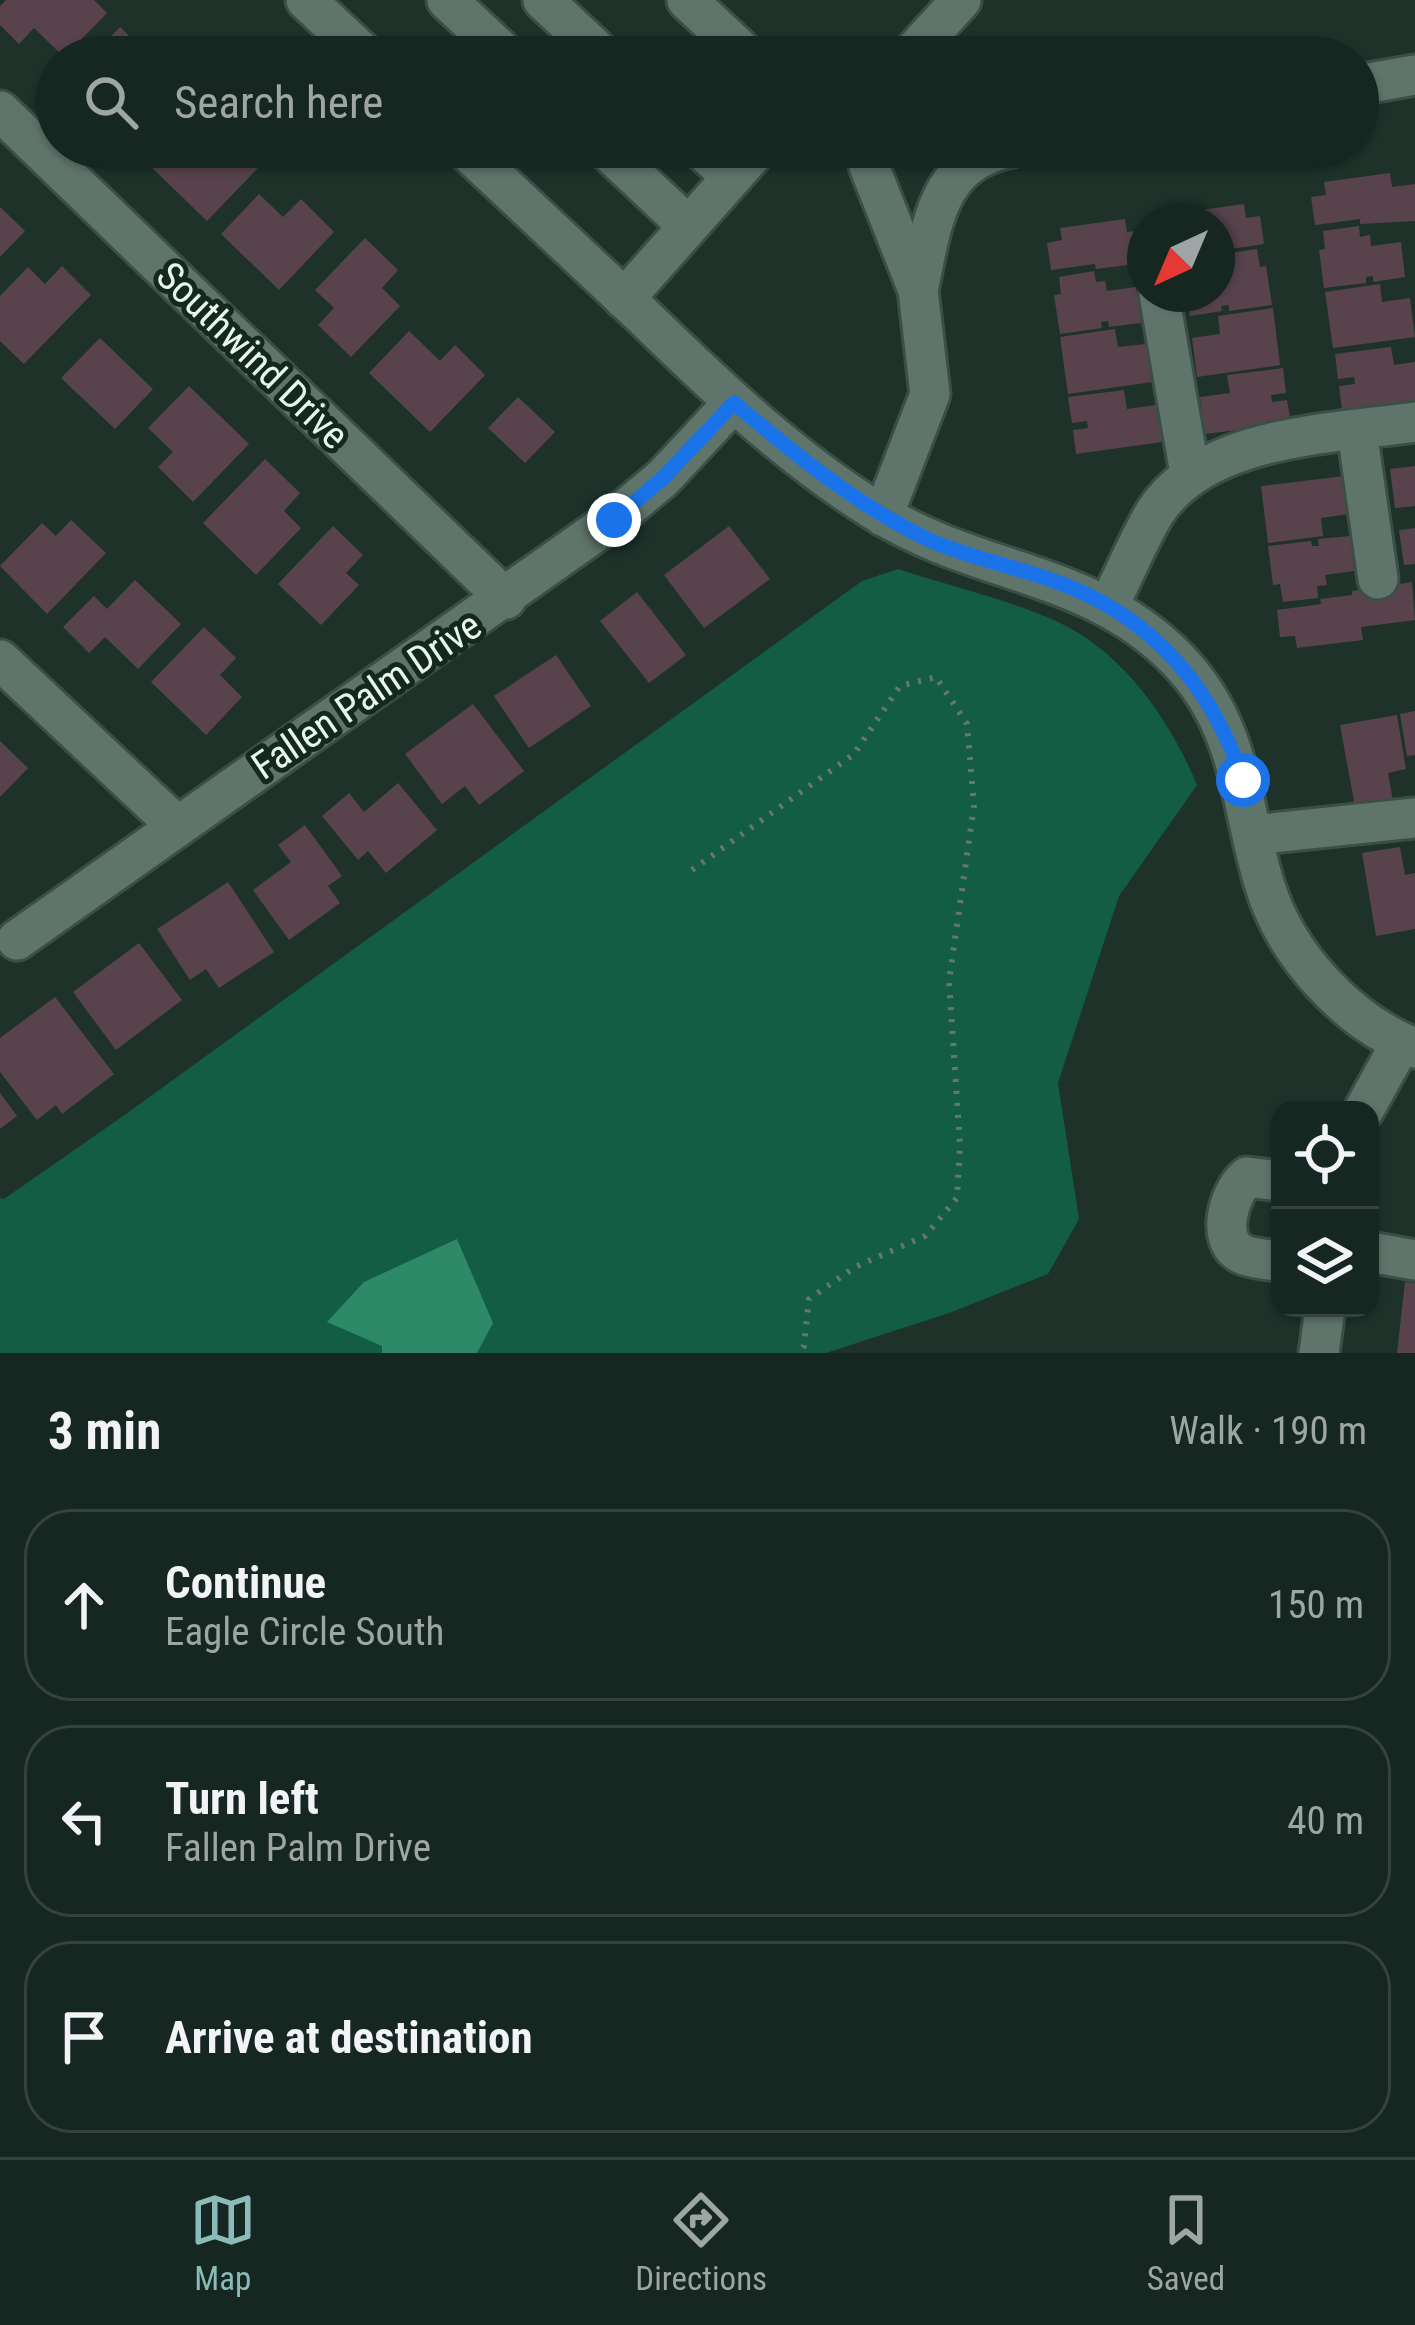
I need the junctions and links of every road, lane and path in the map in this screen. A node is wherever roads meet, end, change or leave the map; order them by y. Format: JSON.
{"nodes":[{"id":1,"x":306,"y":0,"type":"edge"},
{"id":2,"x":447,"y":0,"type":"edge"},
{"id":3,"x":543,"y":0,"type":"edge"},
{"id":4,"x":687,"y":0,"type":"edge"},
{"id":5,"x":961,"y":0,"type":"edge"},
{"id":6,"x":345,"y":36,"type":"edge"},
{"id":7,"x":486,"y":36,"type":"edge"},
{"id":8,"x":582,"y":36,"type":"edge"},
{"id":9,"x":726,"y":36,"type":"edge"},
{"id":10,"x":928,"y":36,"type":"edge"},
{"id":11,"x":1415,"y":75,"type":"edge"},
{"id":12,"x":1379,"y":82,"type":"edge"},
{"id":13,"x":0,"y":112,"type":"edge"},
{"id":14,"x":36,"y":147,"type":"edge"},
{"id":15,"x":58,"y":168,"type":"edge"},
{"id":16,"x":485,"y":168,"type":"edge"},
{"id":17,"x":626,"y":168,"type":"edge"},
{"id":18,"x":722,"y":168,"type":"edge"},
{"id":19,"x":739,"y":168,"type":"edge"},
{"id":20,"x":870,"y":168,"type":"edge"},
{"id":21,"x":964,"y":168,"type":"edge"},
{"id":22,"x":731,"y":177,"type":"junction"},
{"id":23,"x":688,"y":226,"type":"junction"},
{"id":24,"x":918,"y":290,"type":"junction"},
{"id":25,"x":624,"y":298,"type":"junction"},
{"id":26,"x":1162,"y":312,"type":"edge"},
{"id":27,"x":734,"y":403,"type":"junction"},
{"id":28,"x":1415,"y":422,"type":"edge"},
{"id":29,"x":1357,"y":430,"type":"junction"},
{"id":30,"x":1190,"y":474,"type":"junction"},
{"id":31,"x":883,"y":516,"type":"junction"},
{"id":32,"x":1378,"y":579,"type":"dead end"},
{"id":33,"x":506,"y":599,"type":"junction"},
{"id":34,"x":1109,"y":605,"type":"junction"},
{"id":35,"x":0,"y":660,"type":"edge"},
{"id":36,"x":1415,"y":818,"type":"edge"},
{"id":37,"x":176,"y":825,"type":"junction"},
{"id":38,"x":1253,"y":835,"type":"junction"},
{"id":39,"x":692,"y":871,"type":"dead end"},
{"id":40,"x":17,"y":940,"type":"dead end"},
{"id":41,"x":1408,"y":1046,"type":"edge"},
{"id":42,"x":1370,"y":1101,"type":"edge"},
{"id":43,"x":1271,"y":1180,"type":"edge"},
{"id":44,"x":1379,"y":1254,"type":"edge"},
{"id":45,"x":1271,"y":1260,"type":"edge"},
{"id":46,"x":1415,"y":1260,"type":"edge"},
{"id":47,"x":1324,"y":1317,"type":"edge"},
{"id":48,"x":798,"y":1353,"type":"edge"},
{"id":49,"x":1319,"y":1353,"type":"edge"}],
"edges":[{"from":1,"to":6,"type":"street"},
{"from":2,"to":7,"type":"street"},
{"from":3,"to":8,"type":"street"},
{"from":4,"to":9,"type":"street"},
{"from":5,"to":10,"type":"street"},
{"from":11,"to":12,"type":"street"},
{"from":13,"to":14,"type":"street","name":"Southwind Drive"},
{"from":15,"to":33,"type":"street","name":"Southwind Drive"},
{"from":16,"to":25,"type":"street"},
{"from":17,"to":23,"type":"street"},
{"from":18,"to":22,"type":"street"},
{"from":19,"to":22,"type":"street"},
{"from":20,"to":24,"type":"street"},
{"from":21,"to":24,"type":"street"},
{"from":22,"to":23,"type":"street"},
{"from":23,"to":25,"type":"street"},
{"from":24,"to":31,"type":"street"},
{"from":25,"to":27,"type":"street"},
{"from":26,"to":30,"type":"street"},
{"from":27,"to":31,"type":"street"},
{"from":27,"to":33,"type":"street","name":"Fallen Palm Drive"},
{"from":28,"to":29,"type":"street"},
{"from":29,"to":30,"type":"street"},
{"from":29,"to":32,"type":"street"},
{"from":30,"to":34,"type":"street"},
{"from":31,"to":34,"type":"street"},
{"from":33,"to":37,"type":"street","name":"Fallen Palm Drive"},
{"from":34,"to":38,"type":"street"},
{"from":35,"to":37,"type":"street"},
{"from":36,"to":38,"type":"street"},
{"from":37,"to":40,"type":"street","name":"Fallen Palm Drive"},
{"from":38,"to":41,"type":"street"},
{"from":39,"to":48,"type":"path"},
{"from":41,"to":42,"type":"street"},
{"from":43,"to":45,"type":"street"},
{"from":44,"to":46,"type":"street"},
{"from":47,"to":49,"type":"street"}]}
